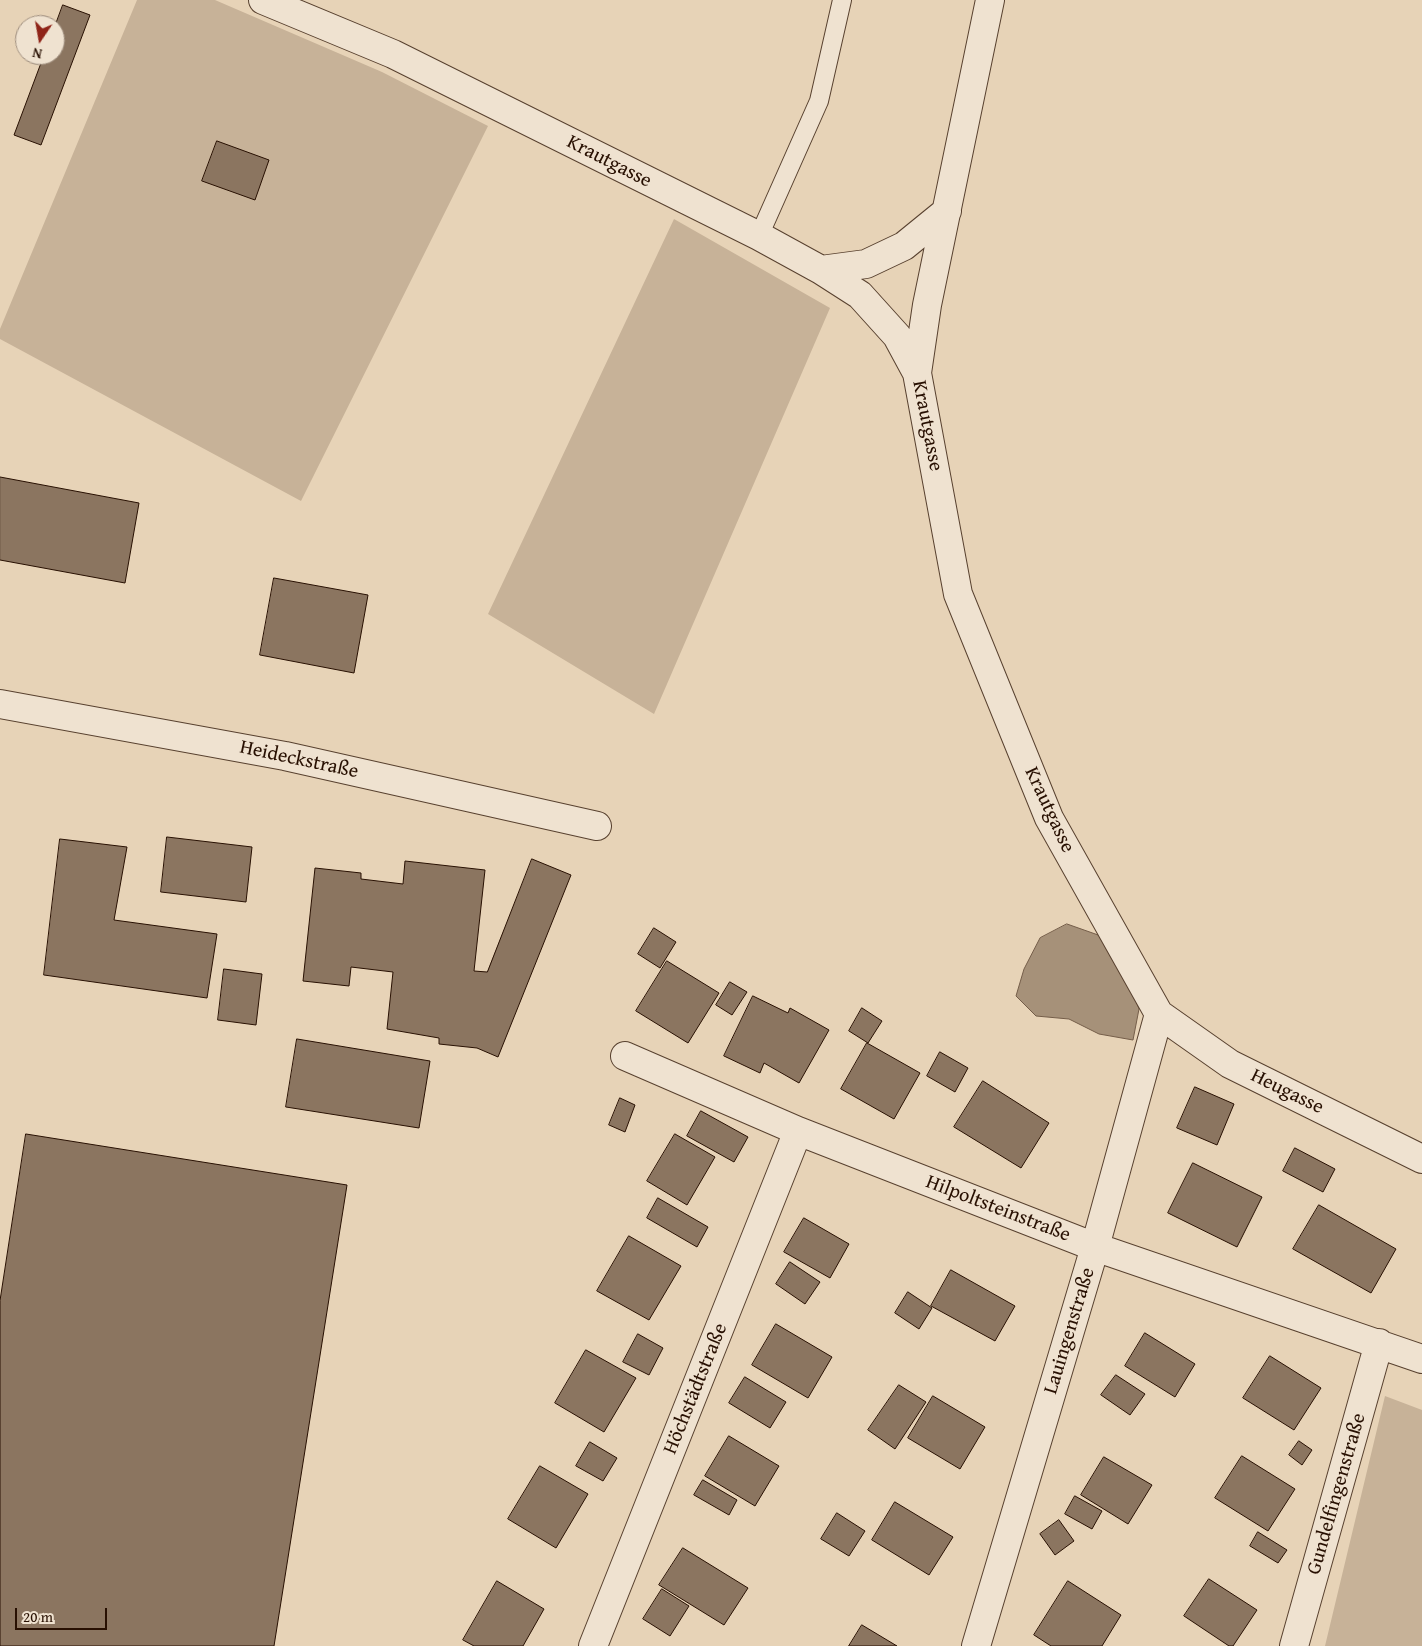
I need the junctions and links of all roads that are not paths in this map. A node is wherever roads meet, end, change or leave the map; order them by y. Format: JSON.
{"nodes":[{"id":1,"x":263,"y":0,"type":"edge"},
{"id":2,"x":842,"y":0,"type":"edge"},
{"id":3,"x":990,"y":0,"type":"edge"},
{"id":4,"x":947,"y":211,"type":"junction"},
{"id":5,"x":759,"y":236,"type":"junction"},
{"id":6,"x":822,"y":270,"type":"junction"},
{"id":7,"x":917,"y":373,"type":"junction"},
{"id":8,"x":0,"y":704,"type":"edge"},
{"id":9,"x":596,"y":826,"type":"dead end"},
{"id":10,"x":1159,"y":1014,"type":"junction"},
{"id":11,"x":625,"y":1056,"type":"dead end"},
{"id":12,"x":798,"y":1131,"type":"junction"},
{"id":13,"x":1422,"y":1159,"type":"edge"},
{"id":14,"x":1095,"y":1247,"type":"junction"},
{"id":15,"x":1379,"y":1343,"type":"junction"},
{"id":16,"x":1422,"y":1359,"type":"edge"},
{"id":17,"x":593,"y":1646,"type":"edge"},
{"id":18,"x":976,"y":1646,"type":"edge"},
{"id":19,"x":1294,"y":1646,"type":"edge"}],
"edges":[{"from":1,"to":5,"type":"street","name":"Krautgasse"},
{"from":2,"to":5,"type":"lane"},
{"from":3,"to":4,"type":"street"},
{"from":4,"to":6,"type":"street"},
{"from":4,"to":7,"type":"street"},
{"from":5,"to":6,"type":"street","name":"Krautgasse"},
{"from":6,"to":7,"type":"street","name":"Krautgasse"},
{"from":7,"to":10,"type":"street","name":"Krautgasse"},
{"from":8,"to":9,"type":"street","name":"Heideckstraße"},
{"from":10,"to":13,"type":"street","name":"Heugasse"},
{"from":10,"to":14,"type":"street","name":"Lauingenstraße"},
{"from":11,"to":12,"type":"street","name":"Hilpoltsteinstraße"},
{"from":12,"to":14,"type":"street","name":"Hilpoltsteinstraße"},
{"from":12,"to":17,"type":"street","name":"Höchstädtstraße"},
{"from":14,"to":15,"type":"street","name":"Hilpoltsteinstraße"},
{"from":14,"to":18,"type":"street","name":"Lauingenstraße"},
{"from":15,"to":16,"type":"street","name":"Hilpoltsteinstraße"},
{"from":15,"to":19,"type":"street","name":"Gundelfingenstraße"}]}
